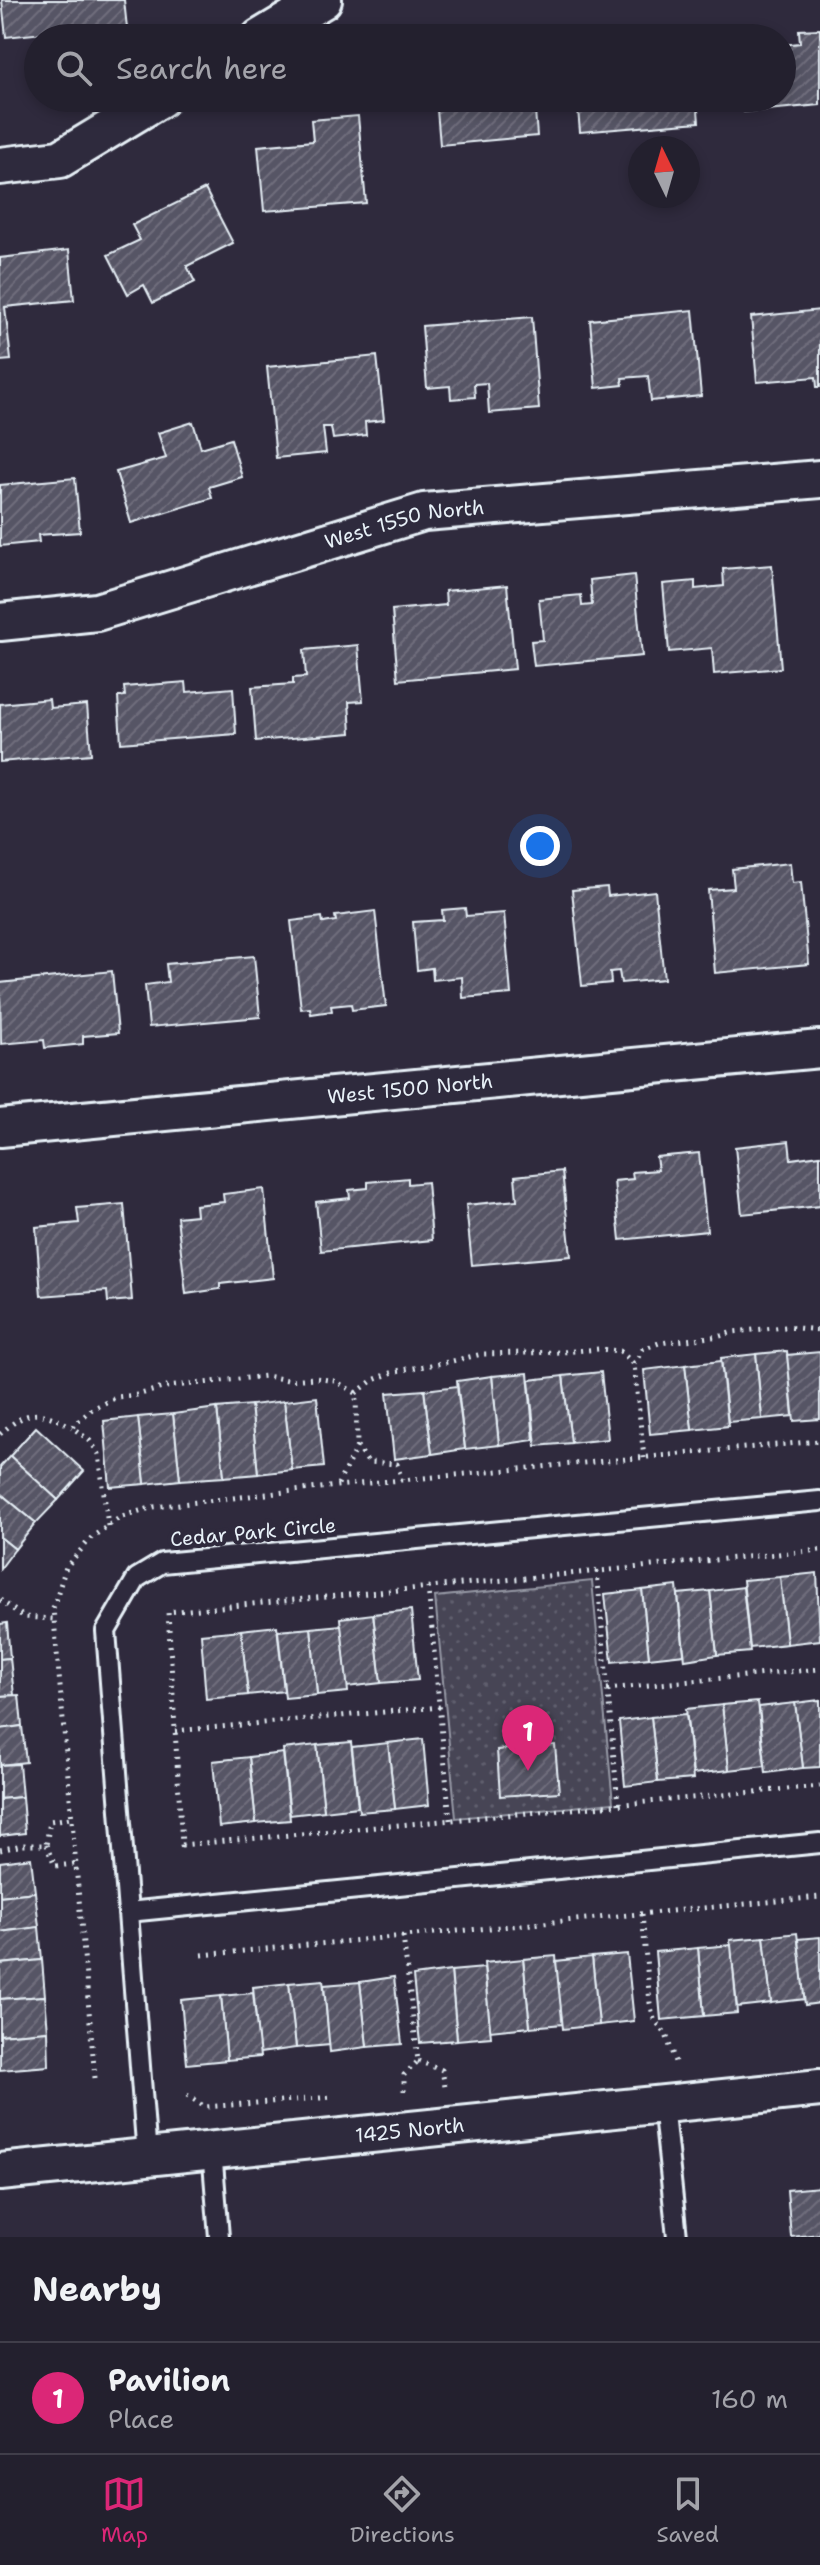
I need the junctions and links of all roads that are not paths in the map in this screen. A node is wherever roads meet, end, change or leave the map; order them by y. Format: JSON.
{"nodes":[{"id":1,"x":323,"y":0,"type":"edge"},
{"id":2,"x":283,"y":24,"type":"edge"},
{"id":3,"x":138,"y":112,"type":"edge"},
{"id":4,"x":0,"y":166,"type":"edge"},
{"id":5,"x":820,"y":479,"type":"edge"},
{"id":6,"x":0,"y":622,"type":"edge"},
{"id":7,"x":820,"y":1049,"type":"edge"},
{"id":8,"x":0,"y":1128,"type":"edge"},
{"id":9,"x":820,"y":1501,"type":"edge"},
{"id":10,"x":820,"y":1843,"type":"edge"},
{"id":11,"x":128,"y":1912,"type":"junction"},
{"id":12,"x":820,"y":2088,"type":"edge"},
{"id":13,"x":663,"y":2104,"type":"junction"},
{"id":14,"x":212,"y":2150,"type":"junction"},
{"id":15,"x":147,"y":2156,"type":"junction"},
{"id":16,"x":0,"y":2172,"type":"edge"},
{"id":17,"x":219,"y":2237,"type":"edge"},
{"id":18,"x":677,"y":2237,"type":"edge"}],
"edges":[{"from":1,"to":2,"type":"street"},
{"from":3,"to":4,"type":"street"},
{"from":5,"to":6,"type":"street","name":"West 1550 North"},
{"from":7,"to":8,"type":"street","name":"West 1500 North"},
{"from":9,"to":11,"type":"lane","name":"Cedar Park Circle"},
{"from":10,"to":11,"type":"lane"},
{"from":11,"to":15,"type":"lane","name":"Cedar Park Circle"},
{"from":12,"to":13,"type":"street","name":"1425 North"},
{"from":13,"to":14,"type":"street","name":"1425 North"},
{"from":13,"to":18,"type":"lane"},
{"from":14,"to":15,"type":"street","name":"1425 North"},
{"from":14,"to":17,"type":"lane"},
{"from":15,"to":16,"type":"street","name":"1425 North"}]}
